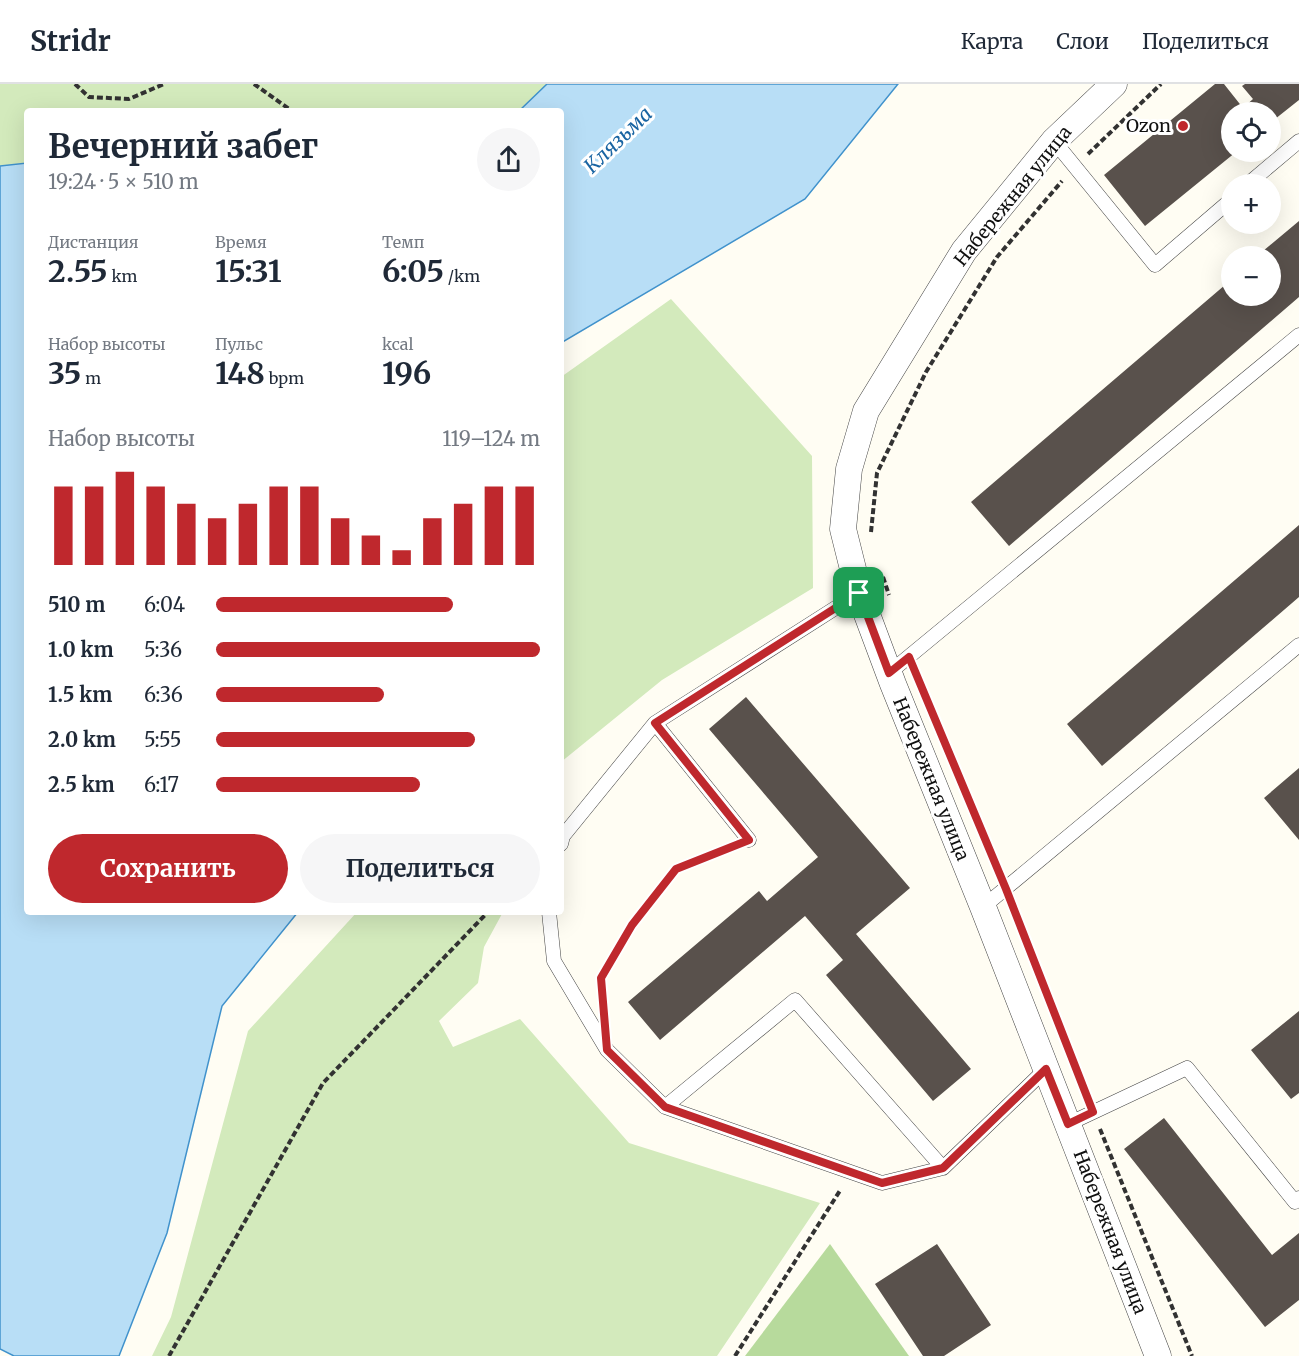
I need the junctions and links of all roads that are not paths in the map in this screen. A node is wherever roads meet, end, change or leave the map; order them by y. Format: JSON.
{"nodes":[{"id":1,"x":1114,"y":84,"type":"edge"},
{"id":2,"x":1054,"y":141,"type":"junction"},
{"id":3,"x":1299,"y":141,"type":"edge"},
{"id":4,"x":1260,"y":174,"type":"edge"},
{"id":5,"x":1221,"y":208,"type":"edge"},
{"id":6,"x":1299,"y":334,"type":"edge"},
{"id":7,"x":859,"y":593,"type":"junction"},
{"id":8,"x":1299,"y":645,"type":"edge"},
{"id":9,"x":889,"y":673,"type":"junction"},
{"id":10,"x":655,"y":723,"type":"junction"},
{"id":11,"x":564,"y":835,"type":"edge"},
{"id":12,"x":749,"y":840,"type":"road end"},
{"id":13,"x":983,"y":907,"type":"junction"},
{"id":14,"x":549,"y":915,"type":"edge"},
{"id":15,"x":1046,"y":1069,"type":"junction"},
{"id":16,"x":665,"y":1107,"type":"junction"},
{"id":17,"x":1068,"y":1124,"type":"junction"},
{"id":18,"x":943,"y":1168,"type":"junction"},
{"id":19,"x":1299,"y":1198,"type":"edge"},
{"id":20,"x":1158,"y":1356,"type":"edge"}],
"edges":[{"from":1,"to":2,"type":"street","name":"Набережная улица"},
{"from":2,"to":5,"type":"lane"},
{"from":2,"to":7,"type":"street","name":"Набережная улица"},
{"from":3,"to":4,"type":"lane"},
{"from":6,"to":9,"type":"lane"},
{"from":7,"to":9,"type":"street","name":"Набережная улица"},
{"from":7,"to":10,"type":"lane"},
{"from":8,"to":13,"type":"lane"},
{"from":9,"to":13,"type":"street","name":"Набережная улица"},
{"from":10,"to":11,"type":"lane"},
{"from":10,"to":12,"type":"lane"},
{"from":13,"to":15,"type":"street","name":"Набережная улица"},
{"from":14,"to":16,"type":"lane"},
{"from":15,"to":17,"type":"street","name":"Набережная улица"},
{"from":15,"to":18,"type":"lane"},
{"from":16,"to":18,"type":"lane"},
{"from":16,"to":18,"type":"lane"},
{"from":17,"to":19,"type":"lane"},
{"from":17,"to":20,"type":"street","name":"Набережная улица"}]}
